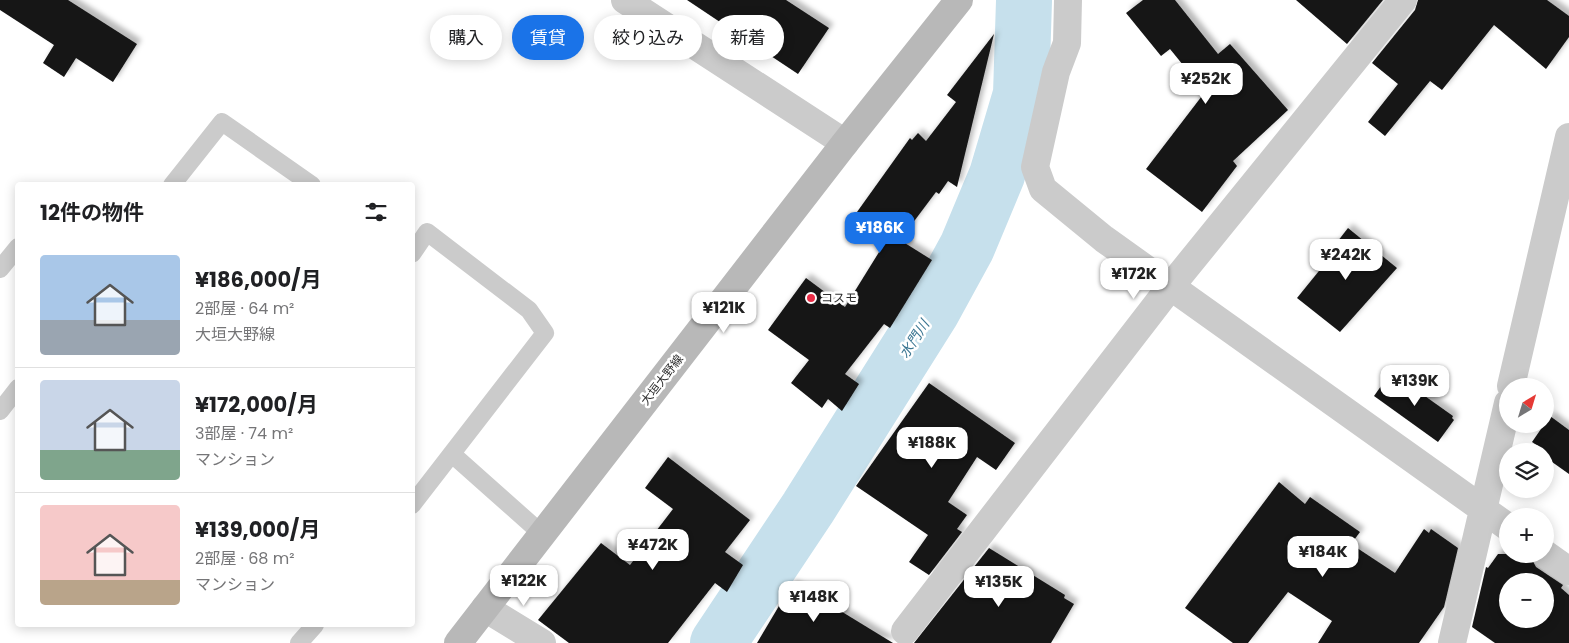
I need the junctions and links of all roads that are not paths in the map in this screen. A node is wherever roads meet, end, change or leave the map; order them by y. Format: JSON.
{"nodes":[{"id":1,"x":625,"y":0,"type":"edge"},
{"id":2,"x":959,"y":0,"type":"edge"},
{"id":3,"x":1068,"y":0,"type":"edge"},
{"id":4,"x":1403,"y":0,"type":"edge"},
{"id":5,"x":1569,"y":137,"type":"edge"},
{"id":6,"x":845,"y":143,"type":"junction"},
{"id":7,"x":174,"y":182,"type":"edge"},
{"id":8,"x":308,"y":182,"type":"edge"},
{"id":9,"x":415,"y":250,"type":"edge"},
{"id":10,"x":15,"y":251,"type":"edge"},
{"id":11,"x":0,"y":269,"type":"edge"},
{"id":12,"x":1171,"y":286,"type":"junction"},
{"id":13,"x":1513,"y":378,"type":"edge"},
{"id":14,"x":15,"y":392,"type":"edge"},
{"id":15,"x":0,"y":412,"type":"edge"},
{"id":16,"x":1501,"y":433,"type":"edge"},
{"id":17,"x":452,"y":454,"type":"junction"},
{"id":18,"x":415,"y":501,"type":"edge"},
{"id":19,"x":1483,"y":509,"type":"junction"},
{"id":20,"x":1499,"y":521,"type":"edge"},
{"id":21,"x":542,"y":534,"type":"junction"},
{"id":22,"x":1554,"y":560,"type":"edge"},
{"id":23,"x":1569,"y":571,"type":"edge"},
{"id":24,"x":485,"y":608,"type":"junction"},
{"id":25,"x":313,"y":627,"type":"edge"},
{"id":26,"x":905,"y":631,"type":"dead end"},
{"id":27,"x":299,"y":643,"type":"edge"},
{"id":28,"x":458,"y":643,"type":"edge"},
{"id":29,"x":542,"y":643,"type":"edge"},
{"id":30,"x":1452,"y":643,"type":"edge"}],
"edges":[{"from":1,"to":6,"type":"street"},
{"from":2,"to":6,"type":"main road","name":"大垣大野線"},
{"from":3,"to":12,"type":"street"},
{"from":4,"to":12,"type":"street"},
{"from":5,"to":13,"type":"street"},
{"from":6,"to":21,"type":"main road","name":"大垣大野線"},
{"from":7,"to":8,"type":"lane"},
{"from":9,"to":17,"type":"lane"},
{"from":10,"to":11,"type":"lane"},
{"from":12,"to":19,"type":"street"},
{"from":12,"to":26,"type":"street"},
{"from":14,"to":15,"type":"lane"},
{"from":16,"to":19,"type":"street"},
{"from":17,"to":18,"type":"lane"},
{"from":17,"to":21,"type":"lane"},
{"from":19,"to":20,"type":"street"},
{"from":19,"to":30,"type":"street"},
{"from":21,"to":24,"type":"main road","name":"大垣大野線"},
{"from":22,"to":23,"type":"street"},
{"from":24,"to":28,"type":"main road","name":"大垣大野線"},
{"from":24,"to":29,"type":"street"},
{"from":25,"to":27,"type":"lane"}]}
